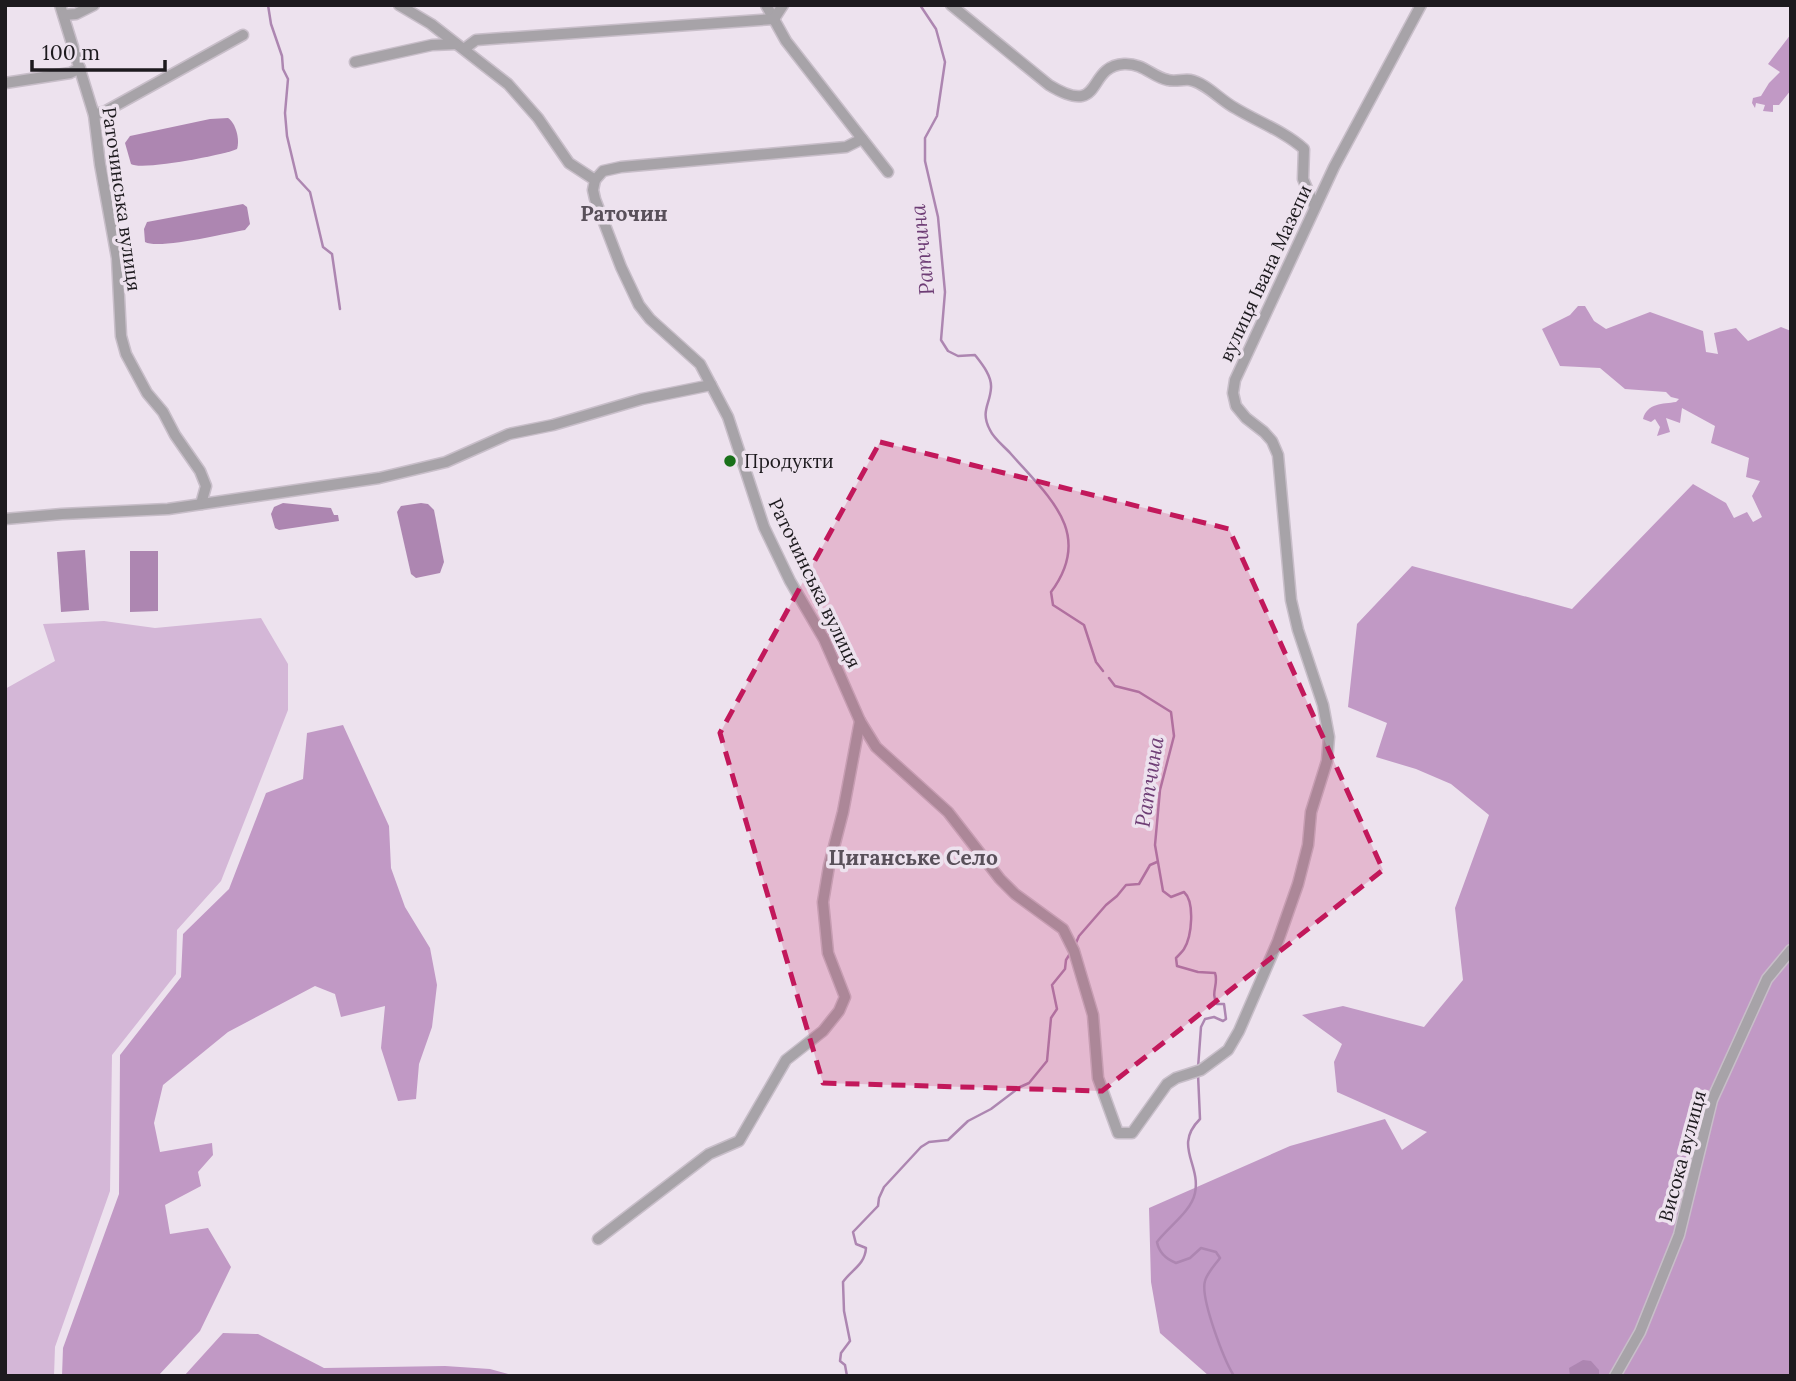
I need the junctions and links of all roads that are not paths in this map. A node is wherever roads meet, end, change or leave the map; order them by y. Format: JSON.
{"nodes":[{"id":1,"x":94,"y":5,"type":"edge"},
{"id":2,"x":399,"y":5,"type":"edge"},
{"id":3,"x":766,"y":5,"type":"edge"},
{"id":4,"x":783,"y":5,"type":"edge"},
{"id":5,"x":951,"y":5,"type":"edge"},
{"id":6,"x":1420,"y":5,"type":"edge"},
{"id":7,"x":62,"y":10,"type":"edge"},
{"id":8,"x":774,"y":19,"type":"junction"},
{"id":9,"x":243,"y":34,"type":"dead end"},
{"id":10,"x":460,"y":47,"type":"junction"},
{"id":11,"x":355,"y":62,"type":"dead end"},
{"id":12,"x":80,"y":68,"type":"junction"},
{"id":13,"x":5,"y":83,"type":"edge"},
{"id":14,"x":94,"y":115,"type":"junction"},
{"id":15,"x":862,"y":139,"type":"junction"},
{"id":16,"x":888,"y":172,"type":"dead end"},
{"id":17,"x":595,"y":180,"type":"junction"},
{"id":18,"x":1315,"y":207,"type":"junction"},
{"id":19,"x":711,"y":385,"type":"junction"},
{"id":20,"x":201,"y":504,"type":"junction"},
{"id":21,"x":5,"y":519,"type":"edge"},
{"id":22,"x":860,"y":721,"type":"junction"},
{"id":23,"x":1791,"y":950,"type":"edge"},
{"id":24,"x":1176,"y":1077,"type":"joint"},
{"id":25,"x":598,"y":1239,"type":"dead end"},
{"id":26,"x":1615,"y":1376,"type":"edge"}],
"edges":[{"from":1,"to":7,"type":"street"},
{"from":2,"to":10,"type":"street"},
{"from":3,"to":8,"type":"street"},
{"from":4,"to":8,"type":"street"},
{"from":5,"to":18,"type":"street"},
{"from":6,"to":18,"type":"street","name":"вулиця Івана Мазепи"},
{"from":7,"to":12,"type":"street","name":"Раточинська вулиця"},
{"from":8,"to":10,"type":"street"},
{"from":8,"to":15,"type":"street"},
{"from":9,"to":14,"type":"street"},
{"from":10,"to":11,"type":"street"},
{"from":10,"to":17,"type":"street"},
{"from":12,"to":13,"type":"street"},
{"from":12,"to":14,"type":"street","name":"Раточинська вулиця"},
{"from":14,"to":20,"type":"street","name":"Раточинська вулиця"},
{"from":15,"to":16,"type":"street"},
{"from":15,"to":17,"type":"street"},
{"from":17,"to":19,"type":"street","name":"Раточинська вулиця"},
{"from":18,"to":24,"type":"street","name":"вулиця Івана Мазепи"},
{"from":19,"to":20,"type":"street"},
{"from":19,"to":22,"type":"street","name":"Раточинська вулиця"},
{"from":20,"to":21,"type":"street"},
{"from":22,"to":24,"type":"street","name":"Раточинська вулиця"},
{"from":22,"to":25,"type":"street"},
{"from":23,"to":26,"type":"street","name":"Висока вулиця"}]}
